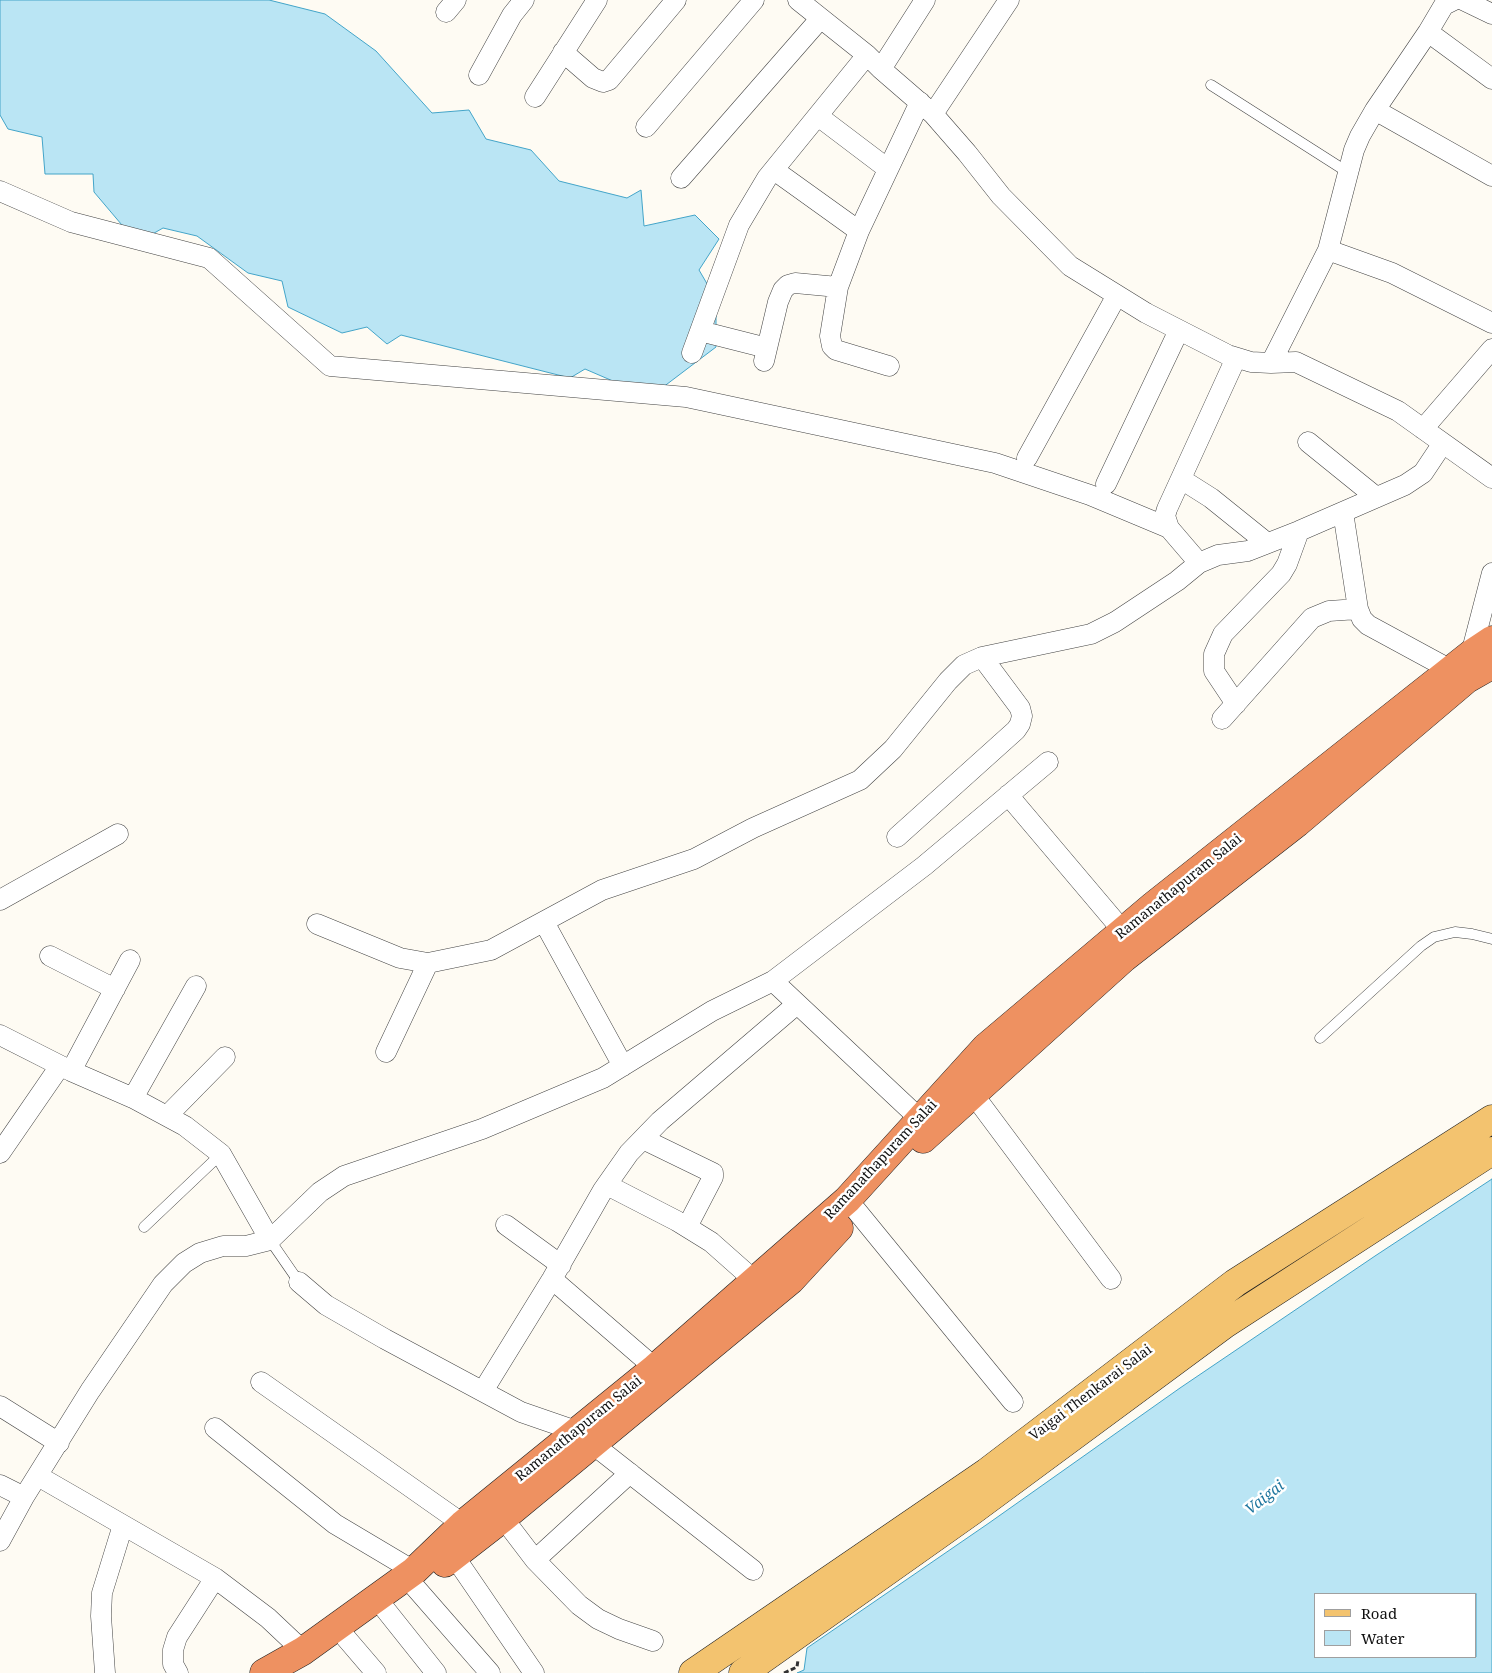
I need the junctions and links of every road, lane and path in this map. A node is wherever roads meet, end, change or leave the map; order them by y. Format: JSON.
{"nodes":[{"id":1,"x":524,"y":0,"type":"edge"},
{"id":2,"x":597,"y":0,"type":"edge"},
{"id":3,"x":676,"y":0,"type":"edge"},
{"id":4,"x":754,"y":0,"type":"edge"},
{"id":5,"x":798,"y":0,"type":"edge"},
{"id":6,"x":925,"y":0,"type":"edge"},
{"id":7,"x":1009,"y":0,"type":"edge"},
{"id":8,"x":1454,"y":0,"type":"edge"},
{"id":9,"x":1462,"y":0,"type":"edge"},
{"id":10,"x":819,"y":11,"type":"edge"},
{"id":11,"x":1492,"y":14,"type":"edge"},
{"id":12,"x":1428,"y":32,"type":"junction"},
{"id":13,"x":564,"y":52,"type":"junction"},
{"id":14,"x":874,"y":62,"type":"junction"},
{"id":15,"x":478,"y":75,"type":"dead end"},
{"id":16,"x":1492,"y":78,"type":"edge"},
{"id":17,"x":1212,"y":85,"type":"dead end"},
{"id":18,"x":535,"y":97,"type":"dead end"},
{"id":19,"x":927,"y":108,"type":"junction"},
{"id":20,"x":1375,"y":110,"type":"junction"},
{"id":21,"x":818,"y":116,"type":"junction"},
{"id":22,"x":646,"y":127,"type":"dead end"},
{"id":23,"x":888,"y":169,"type":"junction"},
{"id":24,"x":774,"y":170,"type":"junction"},
{"id":25,"x":1348,"y":173,"type":"junction"},
{"id":26,"x":1492,"y":176,"type":"edge"},
{"id":27,"x":681,"y":178,"type":"dead end"},
{"id":28,"x":0,"y":191,"type":"edge"},
{"id":29,"x":859,"y":231,"type":"junction"},
{"id":30,"x":1328,"y":250,"type":"junction"},
{"id":31,"x":838,"y":287,"type":"junction"},
{"id":32,"x":1117,"y":295,"type":"junction"},
{"id":33,"x":1492,"y":323,"type":"edge"},
{"id":34,"x":1179,"y":330,"type":"junction"},
{"id":35,"x":700,"y":331,"type":"junction"},
{"id":36,"x":1492,"y":349,"type":"edge"},
{"id":37,"x":692,"y":353,"type":"dead end"},
{"id":38,"x":1236,"y":358,"type":"junction"},
{"id":39,"x":1271,"y":363,"type":"junction"},
{"id":40,"x":889,"y":366,"type":"dead end"},
{"id":41,"x":1423,"y":429,"type":"junction"},
{"id":42,"x":1308,"y":442,"type":"dead end"},
{"id":43,"x":1443,"y":443,"type":"junction"},
{"id":44,"x":1027,"y":458,"type":"dead end"},
{"id":45,"x":1492,"y":478,"type":"edge"},
{"id":46,"x":1181,"y":479,"type":"junction"},
{"id":47,"x":1106,"y":484,"type":"dead end"},
{"id":48,"x":1376,"y":497,"type":"junction"},
{"id":49,"x":1343,"y":512,"type":"junction"},
{"id":50,"x":1169,"y":528,"type":"junction"},
{"id":51,"x":1299,"y":531,"type":"junction"},
{"id":52,"x":1267,"y":543,"type":"junction"},
{"id":53,"x":1200,"y":563,"type":"junction"},
{"id":54,"x":1492,"y":573,"type":"edge"},
{"id":55,"x":1358,"y":609,"type":"junction"},
{"id":56,"x":982,"y":657,"type":"junction"},
{"id":57,"x":1476,"y":657,"type":"edge"},
{"id":58,"x":1236,"y":704,"type":"junction"},
{"id":59,"x":1222,"y":719,"type":"dead end"},
{"id":60,"x":1048,"y":762,"type":"dead end"},
{"id":61,"x":1008,"y":795,"type":"junction"},
{"id":62,"x":118,"y":834,"type":"dead end"},
{"id":63,"x":898,"y":837,"type":"dead end"},
{"id":64,"x":0,"y":900,"type":"edge"},
{"id":65,"x":544,"y":922,"type":"junction"},
{"id":66,"x":316,"y":924,"type":"dead end"},
{"id":67,"x":1123,"y":931,"type":"junction"},
{"id":68,"x":1492,"y":939,"type":"edge"},
{"id":69,"x":50,"y":956,"type":"dead end"},
{"id":70,"x":130,"y":960,"type":"dead end"},
{"id":71,"x":428,"y":964,"type":"junction"},
{"id":72,"x":773,"y":981,"type":"junction"},
{"id":73,"x":196,"y":986,"type":"dead end"},
{"id":74,"x":114,"y":989,"type":"junction"},
{"id":75,"x":797,"y":1004,"type":"junction"},
{"id":76,"x":0,"y":1035,"type":"edge"},
{"id":77,"x":1320,"y":1038,"type":"dead end"},
{"id":78,"x":386,"y":1052,"type":"dead end"},
{"id":79,"x":225,"y":1057,"type":"dead end"},
{"id":80,"x":623,"y":1066,"type":"junction"},
{"id":81,"x":66,"y":1069,"type":"junction"},
{"id":82,"x":973,"y":1094,"type":"junction"},
{"id":83,"x":133,"y":1098,"type":"junction"},
{"id":84,"x":167,"y":1116,"type":"junction"},
{"id":85,"x":1492,"y":1118,"type":"edge"},
{"id":86,"x":920,"y":1119,"type":"junction"},
{"id":87,"x":643,"y":1139,"type":"junction"},
{"id":88,"x":1492,"y":1151,"type":"edge"},
{"id":89,"x":0,"y":1153,"type":"edge"},
{"id":90,"x":221,"y":1154,"type":"junction"},
{"id":91,"x":607,"y":1184,"type":"junction"},
{"id":92,"x":856,"y":1210,"type":"junction"},
{"id":93,"x":506,"y":1226,"type":"dead end"},
{"id":94,"x":687,"y":1227,"type":"junction"},
{"id":95,"x":144,"y":1228,"type":"dead end"},
{"id":96,"x":270,"y":1240,"type":"junction"},
{"id":97,"x":556,"y":1272,"type":"junction"},
{"id":98,"x":1112,"y":1279,"type":"dead end"},
{"id":99,"x":755,"y":1281,"type":"junction"},
{"id":100,"x":299,"y":1282,"type":"joint"},
{"id":101,"x":655,"y":1368,"type":"junction"},
{"id":102,"x":261,"y":1382,"type":"dead end"},
{"id":103,"x":483,"y":1391,"type":"junction"},
{"id":104,"x":1013,"y":1402,"type":"dead end"},
{"id":105,"x":0,"y":1406,"type":"edge"},
{"id":106,"x":215,"y":1428,"type":"dead end"},
{"id":107,"x":584,"y":1437,"type":"junction"},
{"id":108,"x":59,"y":1443,"type":"junction"},
{"id":109,"x":630,"y":1474,"type":"junction"},
{"id":110,"x":38,"y":1476,"type":"junction"},
{"id":111,"x":0,"y":1485,"type":"edge"},
{"id":112,"x":24,"y":1497,"type":"junction"},
{"id":113,"x":503,"y":1518,"type":"junction"},
{"id":114,"x":463,"y":1524,"type":"junction"},
{"id":115,"x":124,"y":1525,"type":"junction"},
{"id":116,"x":0,"y":1541,"type":"edge"},
{"id":117,"x":454,"y":1556,"type":"junction"},
{"id":118,"x":534,"y":1560,"type":"junction"},
{"id":119,"x":753,"y":1570,"type":"dead end"},
{"id":120,"x":215,"y":1578,"type":"junction"},
{"id":121,"x":414,"y":1578,"type":"junction"},
{"id":122,"x":385,"y":1609,"type":"junction"},
{"id":123,"x":346,"y":1638,"type":"junction"},
{"id":124,"x":653,"y":1641,"type":"dead end"},
{"id":125,"x":296,"y":1662,"type":"edge"},
{"id":126,"x":105,"y":1673,"type":"edge"},
{"id":127,"x":178,"y":1673,"type":"edge"},
{"id":128,"x":264,"y":1673,"type":"edge"},
{"id":129,"x":376,"y":1673,"type":"edge"},
{"id":130,"x":436,"y":1673,"type":"edge"},
{"id":131,"x":490,"y":1673,"type":"edge"},
{"id":132,"x":534,"y":1673,"type":"edge"},
{"id":133,"x":693,"y":1673,"type":"edge"},
{"id":134,"x":743,"y":1673,"type":"edge"}],
"edges":[{"from":1,"to":15,"type":"street"},
{"from":2,"to":13,"type":"street"},
{"from":3,"to":13,"type":"street"},
{"from":4,"to":22,"type":"street"},
{"from":5,"to":10,"type":"street"},
{"from":6,"to":14,"type":"street"},
{"from":7,"to":19,"type":"street"},
{"from":8,"to":12,"type":"street"},
{"from":9,"to":11,"type":"street"},
{"from":10,"to":14,"type":"street"},
{"from":10,"to":27,"type":"street"},
{"from":12,"to":16,"type":"street"},
{"from":12,"to":20,"type":"street"},
{"from":13,"to":18,"type":"street"},
{"from":14,"to":19,"type":"street"},
{"from":14,"to":21,"type":"street"},
{"from":17,"to":25,"type":"lane"},
{"from":19,"to":23,"type":"street"},
{"from":19,"to":32,"type":"street"},
{"from":20,"to":25,"type":"street"},
{"from":20,"to":26,"type":"street"},
{"from":21,"to":23,"type":"street"},
{"from":21,"to":24,"type":"street"},
{"from":23,"to":29,"type":"street"},
{"from":24,"to":29,"type":"street"},
{"from":24,"to":35,"type":"street"},
{"from":25,"to":30,"type":"street"},
{"from":28,"to":50,"type":"street"},
{"from":29,"to":31,"type":"street"},
{"from":30,"to":33,"type":"street"},
{"from":30,"to":39,"type":"street"},
{"from":31,"to":35,"type":"street"},
{"from":31,"to":40,"type":"street"},
{"from":32,"to":34,"type":"street"},
{"from":32,"to":44,"type":"street"},
{"from":34,"to":38,"type":"street"},
{"from":34,"to":47,"type":"street"},
{"from":35,"to":37,"type":"street"},
{"from":36,"to":41,"type":"street"},
{"from":38,"to":39,"type":"street"},
{"from":38,"to":46,"type":"street"},
{"from":39,"to":41,"type":"street"},
{"from":41,"to":43,"type":"street"},
{"from":42,"to":48,"type":"street"},
{"from":43,"to":45,"type":"street"},
{"from":43,"to":48,"type":"street"},
{"from":46,"to":50,"type":"street"},
{"from":46,"to":52,"type":"street"},
{"from":48,"to":49,"type":"street"},
{"from":49,"to":51,"type":"street"},
{"from":49,"to":55,"type":"street"},
{"from":50,"to":53,"type":"street"},
{"from":51,"to":52,"type":"street"},
{"from":51,"to":58,"type":"street"},
{"from":52,"to":53,"type":"street"},
{"from":53,"to":56,"type":"street"},
{"from":54,"to":57,"type":"street"},
{"from":55,"to":57,"type":"street"},
{"from":55,"to":58,"type":"street"},
{"from":56,"to":63,"type":"street"},
{"from":56,"to":65,"type":"street"},
{"from":57,"to":67,"type":"highway","name":"Ramanathapuram Salai"},
{"from":57,"to":82,"type":"highway","name":"Ramanathapuram Salai"},
{"from":58,"to":59,"type":"street"},
{"from":60,"to":61,"type":"street"},
{"from":61,"to":67,"type":"street"},
{"from":61,"to":72,"type":"street"},
{"from":62,"to":64,"type":"street"},
{"from":65,"to":71,"type":"street"},
{"from":65,"to":80,"type":"street"},
{"from":66,"to":71,"type":"street"},
{"from":67,"to":86,"type":"highway","name":"Ramanathapuram Salai"},
{"from":68,"to":77,"type":"lane"},
{"from":69,"to":74,"type":"street"},
{"from":70,"to":74,"type":"street"},
{"from":71,"to":78,"type":"street"},
{"from":72,"to":75,"type":"street"},
{"from":72,"to":80,"type":"street"},
{"from":73,"to":83,"type":"street"},
{"from":74,"to":81,"type":"street"},
{"from":75,"to":86,"type":"street"},
{"from":75,"to":87,"type":"street"},
{"from":76,"to":81,"type":"street"},
{"from":79,"to":84,"type":"street"},
{"from":80,"to":96,"type":"street"},
{"from":81,"to":83,"type":"street"},
{"from":81,"to":89,"type":"street"},
{"from":82,"to":92,"type":"highway","name":"Ramanathapuram Salai"},
{"from":82,"to":98,"type":"street"},
{"from":83,"to":84,"type":"street"},
{"from":84,"to":90,"type":"street"},
{"from":85,"to":133,"type":"main road","name":"Vaigai Thenkarai Salai"},
{"from":86,"to":99,"type":"highway","name":"Ramanathapuram Salai"},
{"from":87,"to":91,"type":"street"},
{"from":87,"to":94,"type":"street"},
{"from":88,"to":134,"type":"main road","name":"Vaigai Thenkarai Salai"},
{"from":90,"to":95,"type":"lane"},
{"from":90,"to":96,"type":"street"},
{"from":91,"to":94,"type":"street"},
{"from":91,"to":97,"type":"street"},
{"from":92,"to":104,"type":"street"},
{"from":92,"to":107,"type":"highway","name":"Ramanathapuram Salai"},
{"from":93,"to":97,"type":"street"},
{"from":94,"to":99,"type":"street"},
{"from":96,"to":100,"type":"lane"},
{"from":96,"to":108,"type":"street"},
{"from":97,"to":101,"type":"street"},
{"from":97,"to":103,"type":"street"},
{"from":99,"to":101,"type":"highway","name":"Ramanathapuram Salai"},
{"from":100,"to":103,"type":"street"},
{"from":101,"to":107,"type":"highway","name":"Ramanathapuram Salai"},
{"from":102,"to":114,"type":"street"},
{"from":103,"to":107,"type":"street"},
{"from":105,"to":108,"type":"street"},
{"from":106,"to":121,"type":"street"},
{"from":107,"to":109,"type":"street"},
{"from":107,"to":113,"type":"highway","name":"Ramanathapuram Salai"},
{"from":107,"to":114,"type":"highway","name":"Ramanathapuram Salai"},
{"from":108,"to":110,"type":"street"},
{"from":109,"to":118,"type":"street"},
{"from":109,"to":119,"type":"street"},
{"from":110,"to":112,"type":"street"},
{"from":110,"to":115,"type":"street"},
{"from":111,"to":112,"type":"street"},
{"from":112,"to":116,"type":"street"},
{"from":113,"to":117,"type":"highway","name":"Ramanathapuram Salai"},
{"from":113,"to":118,"type":"street"},
{"from":114,"to":121,"type":"highway","name":"Ramanathapuram Salai"},
{"from":115,"to":120,"type":"street"},
{"from":115,"to":126,"type":"street"},
{"from":117,"to":121,"type":"highway","name":"Ramanathapuram Salai"},
{"from":117,"to":132,"type":"street"},
{"from":118,"to":124,"type":"street"},
{"from":120,"to":125,"type":"street"},
{"from":120,"to":127,"type":"street"},
{"from":121,"to":122,"type":"highway","name":"Ramanathapuram Salai"},
{"from":121,"to":125,"type":"highway","name":"Ramanathapuram Salai"},
{"from":121,"to":131,"type":"street"},
{"from":122,"to":123,"type":"highway","name":"Ramanathapuram Salai"},
{"from":122,"to":130,"type":"street"},
{"from":123,"to":125,"type":"highway","name":"Ramanathapuram Salai"},
{"from":123,"to":129,"type":"street"},
{"from":125,"to":128,"type":"highway","name":"Ramanathapuram Salai"}]}
